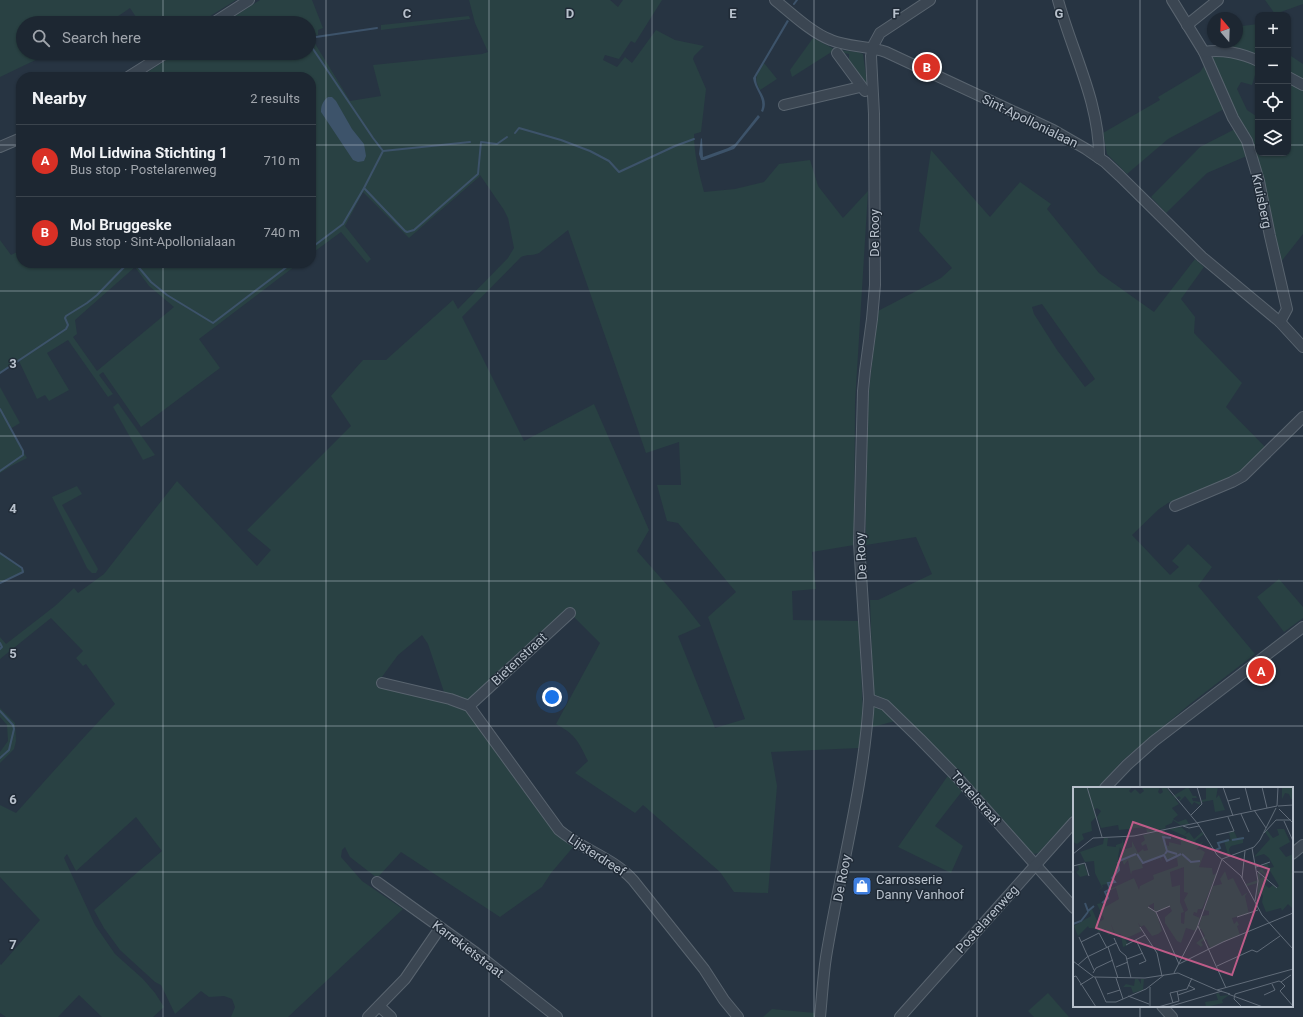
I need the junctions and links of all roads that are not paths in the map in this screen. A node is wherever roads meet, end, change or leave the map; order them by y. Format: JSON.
{"nodes":[{"id":1,"x":249,"y":0,"type":"edge"},
{"id":2,"x":776,"y":0,"type":"edge"},
{"id":3,"x":930,"y":0,"type":"edge"},
{"id":4,"x":1058,"y":0,"type":"edge"},
{"id":5,"x":1172,"y":0,"type":"edge"},
{"id":6,"x":1218,"y":0,"type":"edge"},
{"id":7,"x":224,"y":16,"type":"edge"},
{"id":8,"x":1187,"y":25,"type":"junction"},
{"id":9,"x":873,"y":48,"type":"junction"},
{"id":10,"x":1204,"y":52,"type":"junction"},
{"id":11,"x":837,"y":53,"type":"dead end"},
{"id":12,"x":155,"y":60,"type":"edge"},
{"id":13,"x":1255,"y":60,"type":"edge"},
{"id":14,"x":136,"y":72,"type":"edge"},
{"id":15,"x":1291,"y":79,"type":"edge"},
{"id":16,"x":1303,"y":85,"type":"edge"},
{"id":17,"x":860,"y":87,"type":"junction"},
{"id":18,"x":873,"y":92,"type":"junction"},
{"id":19,"x":784,"y":106,"type":"dead end"},
{"id":20,"x":16,"y":140,"type":"edge"},
{"id":21,"x":0,"y":147,"type":"edge"},
{"id":22,"x":1099,"y":158,"type":"junction"},
{"id":23,"x":1280,"y":322,"type":"junction"},
{"id":24,"x":1303,"y":347,"type":"edge"},
{"id":25,"x":1303,"y":417,"type":"edge"},
{"id":26,"x":1175,"y":506,"type":"dead end"},
{"id":27,"x":570,"y":613,"type":"dead end"},
{"id":28,"x":1303,"y":627,"type":"edge"},
{"id":29,"x":382,"y":683,"type":"dead end"},
{"id":30,"x":869,"y":699,"type":"junction"},
{"id":31,"x":469,"y":706,"type":"junction"},
{"id":32,"x":1106,"y":787,"type":"edge"},
{"id":33,"x":1073,"y":823,"type":"edge"},
{"id":34,"x":1303,"y":844,"type":"edge"},
{"id":35,"x":1293,"y":853,"type":"edge"},
{"id":36,"x":1036,"y":865,"type":"junction"},
{"id":37,"x":377,"y":882,"type":"dead end"},
{"id":38,"x":1073,"y":907,"type":"edge"},
{"id":39,"x":440,"y":928,"type":"junction"},
{"id":40,"x":379,"y":1006,"type":"junction"},
{"id":41,"x":1163,"y":1007,"type":"edge"},
{"id":42,"x":368,"y":1017,"type":"edge"},
{"id":43,"x":391,"y":1017,"type":"edge"},
{"id":44,"x":557,"y":1017,"type":"edge"},
{"id":45,"x":738,"y":1017,"type":"edge"},
{"id":46,"x":820,"y":1017,"type":"edge"},
{"id":47,"x":900,"y":1017,"type":"edge"},
{"id":48,"x":1172,"y":1017,"type":"edge"}],
"edges":[{"from":1,"to":7,"type":"street"},
{"from":2,"to":9,"type":"street","name":"Sint-Apollonialaan"},
{"from":3,"to":9,"type":"street"},
{"from":4,"to":22,"type":"street"},
{"from":5,"to":8,"type":"street","name":"Kruisberg"},
{"from":6,"to":8,"type":"street"},
{"from":8,"to":10,"type":"street","name":"Kruisberg"},
{"from":9,"to":18,"type":"street","name":"De Rooy"},
{"from":9,"to":22,"type":"street","name":"Sint-Apollonialaan"},
{"from":10,"to":13,"type":"street"},
{"from":10,"to":23,"type":"street","name":"Kruisberg"},
{"from":11,"to":17,"type":"street"},
{"from":12,"to":14,"type":"street"},
{"from":15,"to":16,"type":"street"},
{"from":17,"to":18,"type":"street"},
{"from":17,"to":19,"type":"street"},
{"from":18,"to":30,"type":"street","name":"De Rooy"},
{"from":20,"to":21,"type":"street"},
{"from":22,"to":23,"type":"street","name":"Sint-Apollonialaan"},
{"from":23,"to":24,"type":"street","name":"Sint-Apollonialaan"},
{"from":25,"to":26,"type":"street"},
{"from":27,"to":31,"type":"street","name":"Bietenstraat"},
{"from":28,"to":32,"type":"street"},
{"from":29,"to":31,"type":"street"},
{"from":30,"to":36,"type":"street","name":"Tortelstraat"},
{"from":30,"to":46,"type":"street","name":"De Rooy"},
{"from":31,"to":45,"type":"street","name":"Lijsterdreef"},
{"from":33,"to":36,"type":"street","name":"Postelarenweg"},
{"from":34,"to":35,"type":"street"},
{"from":36,"to":38,"type":"street","name":"Tortelstraat"},
{"from":36,"to":47,"type":"street","name":"Postelarenweg"},
{"from":37,"to":39,"type":"street","name":"Karrekietstraat"},
{"from":39,"to":40,"type":"street"},
{"from":39,"to":44,"type":"street","name":"Karrekietstraat"},
{"from":40,"to":42,"type":"street"},
{"from":40,"to":43,"type":"street"},
{"from":41,"to":48,"type":"street"}]}
